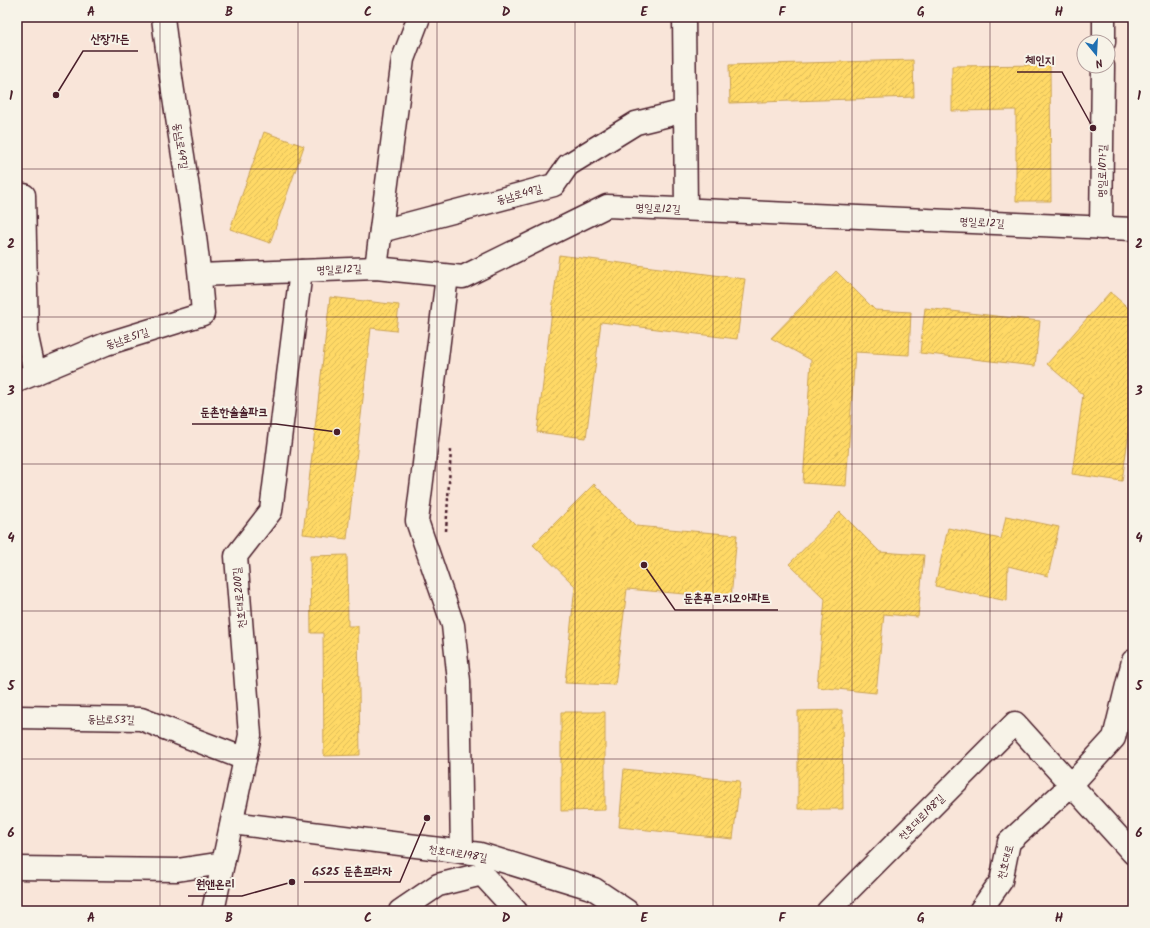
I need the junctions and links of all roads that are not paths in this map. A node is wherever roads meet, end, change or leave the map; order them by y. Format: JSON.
{"nodes":[{"id":1,"x":163,"y":17,"type":"edge"},
{"id":2,"x":419,"y":17,"type":"edge"},
{"id":3,"x":684,"y":17,"type":"edge"},
{"id":4,"x":1104,"y":17,"type":"edge"},
{"id":5,"x":1104,"y":34,"type":"edge"},
{"id":6,"x":1104,"y":74,"type":"edge"},
{"id":7,"x":685,"y":111,"type":"junction"},
{"id":8,"x":24,"y":196,"type":"dead end"},
{"id":9,"x":686,"y":209,"type":"junction"},
{"id":10,"x":1101,"y":228,"type":"junction"},
{"id":11,"x":1133,"y":229,"type":"edge"},
{"id":12,"x":381,"y":231,"type":"junction"},
{"id":13,"x":376,"y":268,"type":"junction"},
{"id":14,"x":301,"y":271,"type":"junction"},
{"id":15,"x":200,"y":275,"type":"junction"},
{"id":16,"x":447,"y":276,"type":"junction"},
{"id":17,"x":26,"y":378,"type":"edge"},
{"id":18,"x":1133,"y":661,"type":"edge"},
{"id":19,"x":17,"y":717,"type":"edge"},
{"id":20,"x":245,"y":759,"type":"junction"},
{"id":21,"x":1071,"y":785,"type":"junction"},
{"id":22,"x":232,"y":823,"type":"junction"},
{"id":23,"x":462,"y":852,"type":"junction"},
{"id":24,"x":1133,"y":852,"type":"edge"},
{"id":25,"x":223,"y":863,"type":"junction"},
{"id":26,"x":17,"y":868,"type":"edge"},
{"id":27,"x":213,"y":911,"type":"edge"},
{"id":28,"x":400,"y":911,"type":"edge"},
{"id":29,"x":516,"y":911,"type":"edge"},
{"id":30,"x":626,"y":911,"type":"edge"},
{"id":31,"x":828,"y":911,"type":"edge"},
{"id":32,"x":980,"y":911,"type":"edge"}],
"edges":[{"from":1,"to":15,"type":"street","name":"동남로49길"},
{"from":2,"to":12,"type":"street"},
{"from":3,"to":7,"type":"street"},
{"from":4,"to":5,"type":"street"},
{"from":6,"to":10,"type":"street","name":"명일로10가길"},
{"from":7,"to":9,"type":"street"},
{"from":7,"to":12,"type":"street","name":"동남로49길"},
{"from":8,"to":17,"type":"street"},
{"from":9,"to":10,"type":"street","name":"명일로12길"},
{"from":9,"to":16,"type":"street","name":"명일로12길"},
{"from":10,"to":11,"type":"street","name":"명일로12길"},
{"from":12,"to":13,"type":"street"},
{"from":13,"to":14,"type":"street","name":"명일로12길"},
{"from":13,"to":16,"type":"street","name":"명일로12길"},
{"from":14,"to":15,"type":"street","name":"명일로12길"},
{"from":14,"to":20,"type":"street","name":"천호대로200길"},
{"from":15,"to":17,"type":"street","name":"동남로51길"},
{"from":16,"to":23,"type":"street"},
{"from":18,"to":21,"type":"street","name":"천호대로"},
{"from":19,"to":20,"type":"street","name":"동남로53길"},
{"from":20,"to":22,"type":"street","name":"천호대로200길"},
{"from":21,"to":24,"type":"street"},
{"from":21,"to":31,"type":"street","name":"천호대로198길"},
{"from":21,"to":32,"type":"street","name":"천호대로"},
{"from":22,"to":23,"type":"street","name":"천호대로198길"},
{"from":22,"to":25,"type":"street","name":"천호대로200길"},
{"from":23,"to":30,"type":"street","name":"천호대로198길"},
{"from":25,"to":26,"type":"street"},
{"from":25,"to":27,"type":"street","name":"천호대로200길"},
{"from":28,"to":29,"type":"street"}]}
